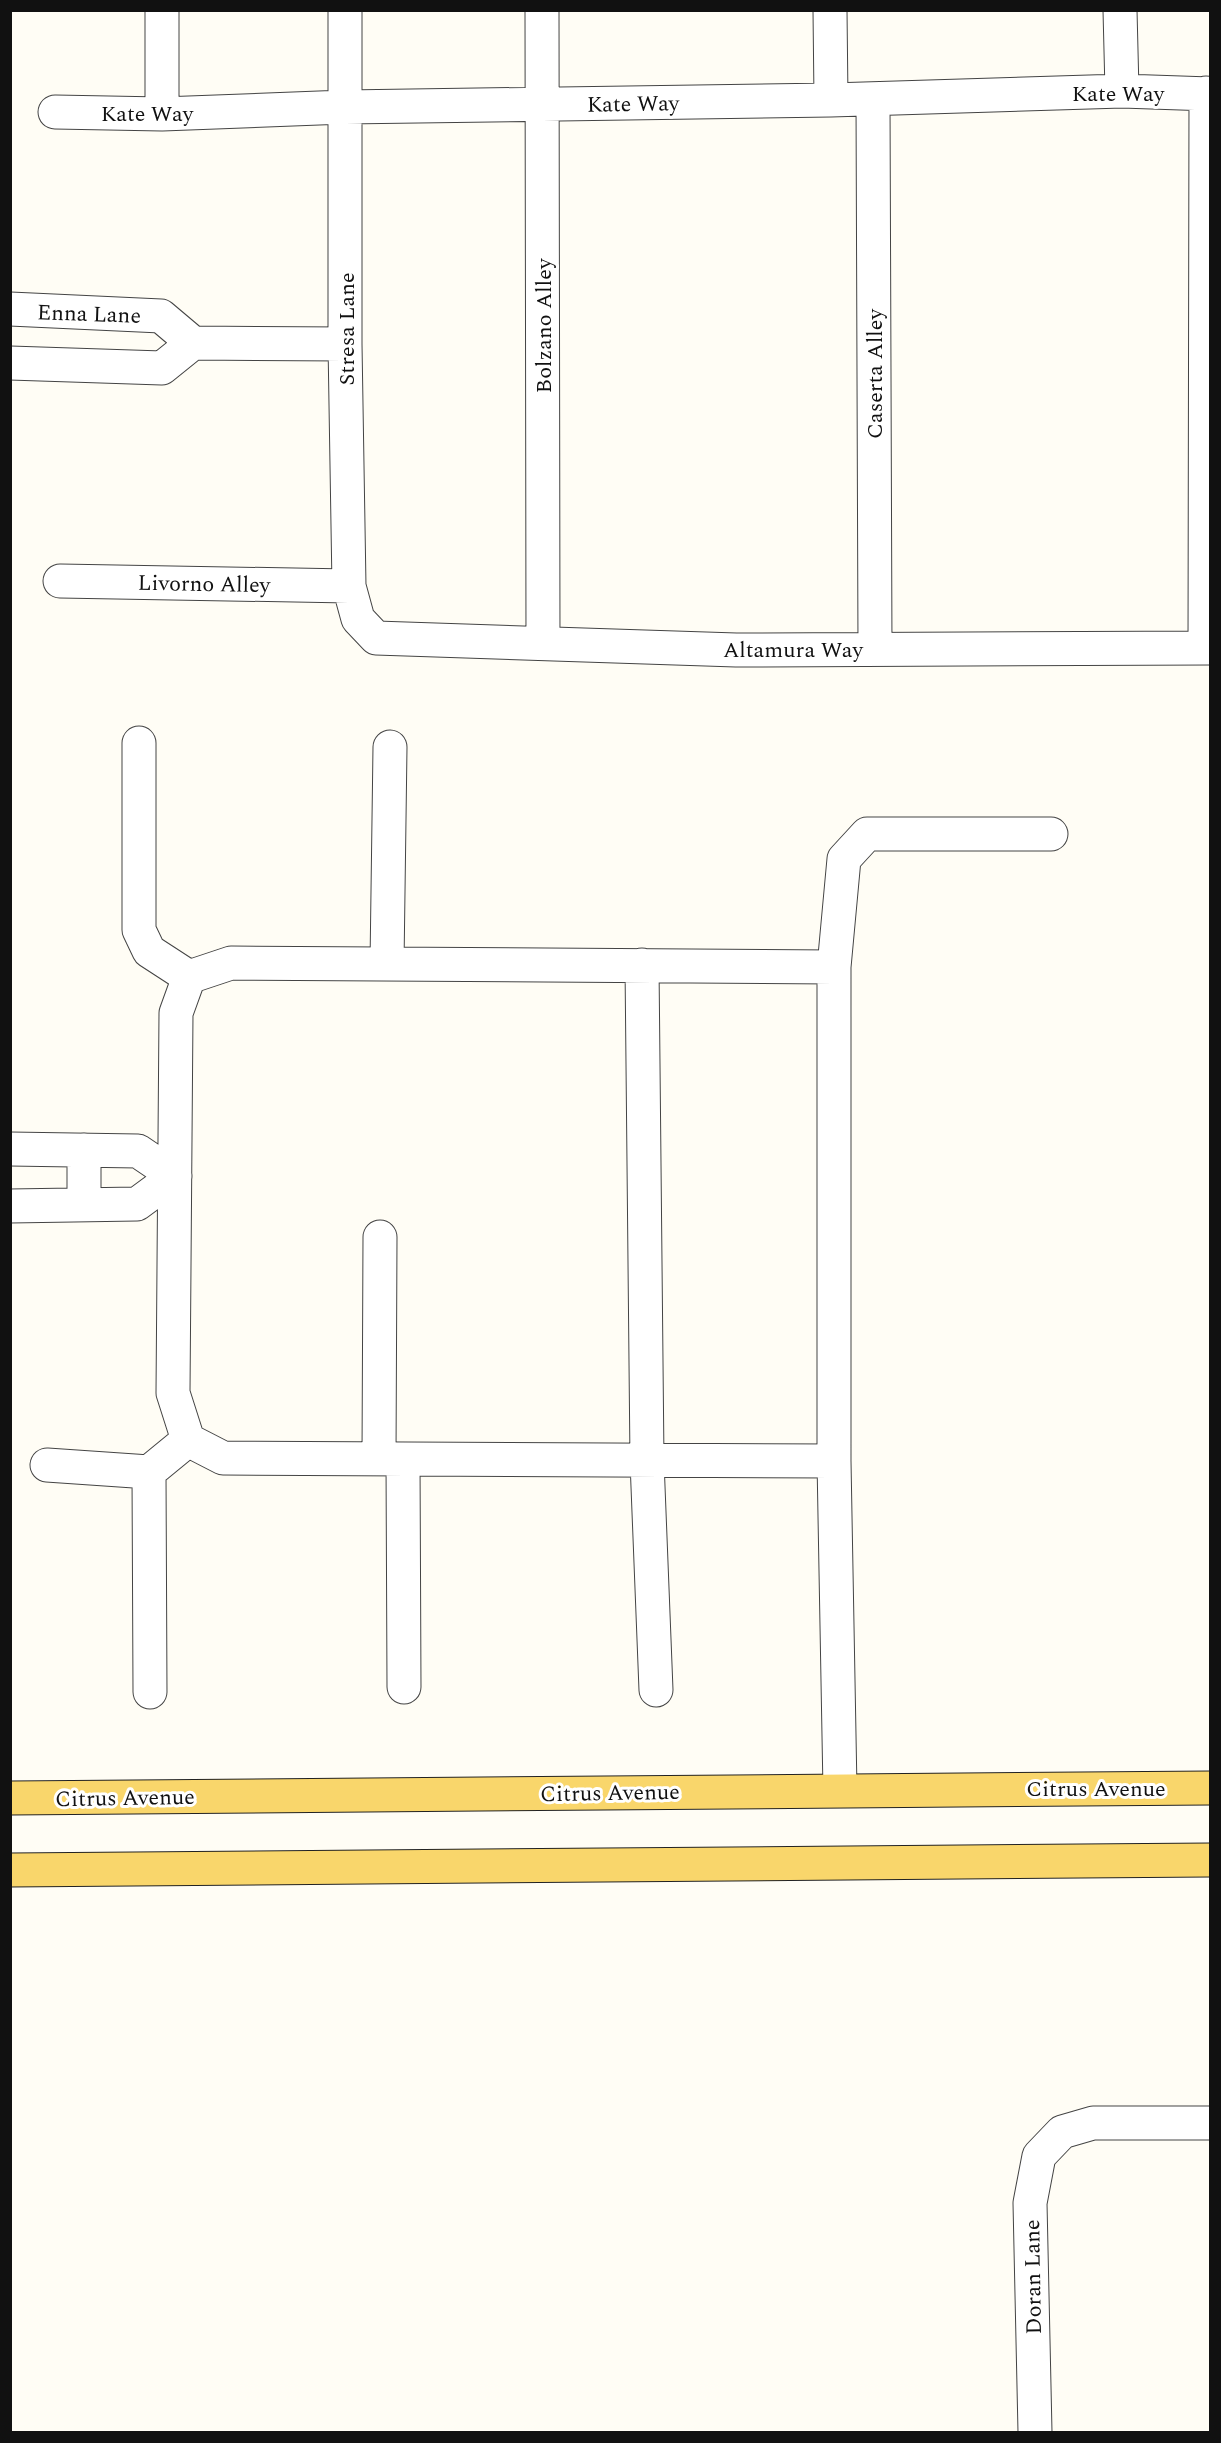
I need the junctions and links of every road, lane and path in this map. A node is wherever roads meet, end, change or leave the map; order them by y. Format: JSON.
{"nodes":[{"id":1,"x":162,"y":10,"type":"edge"},
{"id":2,"x":345,"y":10,"type":"edge"},
{"id":3,"x":542,"y":10,"type":"edge"},
{"id":4,"x":830,"y":10,"type":"edge"},
{"id":5,"x":1120,"y":10,"type":"edge"},
{"id":6,"x":1122,"y":91,"type":"junction"},
{"id":7,"x":1208,"y":94,"type":"edge"},
{"id":8,"x":873,"y":99,"type":"junction"},
{"id":9,"x":831,"y":100,"type":"junction"},
{"id":10,"x":542,"y":105,"type":"junction"},
{"id":11,"x":345,"y":107,"type":"junction"},
{"id":12,"x":55,"y":112,"type":"dead end"},
{"id":13,"x":162,"y":114,"type":"junction"},
{"id":14,"x":10,"y":309,"type":"edge"},
{"id":15,"x":193,"y":343,"type":"junction"},
{"id":16,"x":345,"y":344,"type":"junction"},
{"id":17,"x":10,"y":363,"type":"edge"},
{"id":18,"x":60,"y":581,"type":"dead end"},
{"id":19,"x":349,"y":586,"type":"junction"},
{"id":20,"x":376,"y":638,"type":"joint"},
{"id":21,"x":543,"y":642,"type":"junction"},
{"id":22,"x":1208,"y":648,"type":"edge"},
{"id":23,"x":875,"y":649,"type":"junction"},
{"id":24,"x":139,"y":743,"type":"dead end"},
{"id":25,"x":390,"y":747,"type":"dead end"},
{"id":26,"x":1051,"y":834,"type":"dead end"},
{"id":27,"x":387,"y":964,"type":"junction"},
{"id":28,"x":642,"y":965,"type":"junction"},
{"id":29,"x":834,"y":967,"type":"junction"},
{"id":30,"x":189,"y":977,"type":"junction"},
{"id":31,"x":10,"y":1149,"type":"edge"},
{"id":32,"x":84,"y":1150,"type":"junction"},
{"id":33,"x":175,"y":1176,"type":"junction"},
{"id":34,"x":84,"y":1205,"type":"junction"},
{"id":35,"x":10,"y":1206,"type":"edge"},
{"id":36,"x":380,"y":1237,"type":"dead end"},
{"id":37,"x":188,"y":1440,"type":"junction"},
{"id":38,"x":391,"y":1459,"type":"junction"},
{"id":39,"x":647,"y":1461,"type":"junction"},
{"id":40,"x":834,"y":1461,"type":"junction"},
{"id":41,"x":47,"y":1465,"type":"dead end"},
{"id":42,"x":149,"y":1472,"type":"junction"},
{"id":43,"x":404,"y":1687,"type":"dead end"},
{"id":44,"x":656,"y":1690,"type":"dead end"},
{"id":45,"x":150,"y":1692,"type":"dead end"},
{"id":46,"x":1210,"y":1788,"type":"edge"},
{"id":47,"x":840,"y":1790,"type":"junction"},
{"id":48,"x":10,"y":1798,"type":"edge"},
{"id":49,"x":1210,"y":1860,"type":"edge"},
{"id":50,"x":10,"y":1870,"type":"edge"},
{"id":51,"x":1210,"y":2123,"type":"edge"},
{"id":52,"x":1035,"y":2433,"type":"edge"}],
"edges":[{"from":1,"to":13,"type":"street"},
{"from":2,"to":11,"type":"street","name":"Stresa Lane"},
{"from":3,"to":10,"type":"street","name":"Bolzano Alley"},
{"from":4,"to":9,"type":"street"},
{"from":5,"to":6,"type":"street"},
{"from":6,"to":7,"type":"street","name":"Kate Way"},
{"from":6,"to":8,"type":"street","name":"Kate Way"},
{"from":7,"to":22,"type":"street"},
{"from":8,"to":9,"type":"street","name":"Kate Way"},
{"from":8,"to":23,"type":"street","name":"Caserta Alley"},
{"from":9,"to":10,"type":"street","name":"Kate Way"},
{"from":10,"to":11,"type":"street","name":"Kate Way"},
{"from":10,"to":21,"type":"street","name":"Bolzano Alley"},
{"from":11,"to":13,"type":"street","name":"Kate Way"},
{"from":11,"to":16,"type":"street","name":"Stresa Lane"},
{"from":12,"to":13,"type":"street","name":"Kate Way"},
{"from":14,"to":15,"type":"street","name":"Enna Lane"},
{"from":15,"to":16,"type":"street"},
{"from":15,"to":17,"type":"street"},
{"from":16,"to":19,"type":"street","name":"Stresa Lane"},
{"from":18,"to":19,"type":"street","name":"Livorno Alley"},
{"from":19,"to":20,"type":"street","name":"Stresa Lane"},
{"from":20,"to":21,"type":"street","name":"Altamura Way"},
{"from":21,"to":23,"type":"street","name":"Altamura Way"},
{"from":22,"to":23,"type":"street","name":"Altamura Way"},
{"from":24,"to":30,"type":"street"},
{"from":25,"to":27,"type":"street"},
{"from":26,"to":29,"type":"street"},
{"from":27,"to":28,"type":"street"},
{"from":27,"to":30,"type":"street"},
{"from":28,"to":29,"type":"street"},
{"from":28,"to":39,"type":"street"},
{"from":29,"to":40,"type":"street"},
{"from":30,"to":33,"type":"street"},
{"from":31,"to":32,"type":"street"},
{"from":32,"to":33,"type":"street"},
{"from":32,"to":34,"type":"street"},
{"from":33,"to":34,"type":"street"},
{"from":33,"to":37,"type":"street"},
{"from":34,"to":35,"type":"street"},
{"from":36,"to":38,"type":"street"},
{"from":37,"to":38,"type":"street"},
{"from":37,"to":42,"type":"street"},
{"from":38,"to":39,"type":"street"},
{"from":38,"to":43,"type":"street"},
{"from":39,"to":40,"type":"street"},
{"from":39,"to":44,"type":"street"},
{"from":40,"to":47,"type":"street"},
{"from":41,"to":42,"type":"street"},
{"from":42,"to":45,"type":"street"},
{"from":46,"to":47,"type":"main road","name":"Citrus Avenue"},
{"from":47,"to":48,"type":"main road","name":"Citrus Avenue"},
{"from":49,"to":50,"type":"main road"},
{"from":51,"to":52,"type":"street","name":"Doran Lane"}]}
